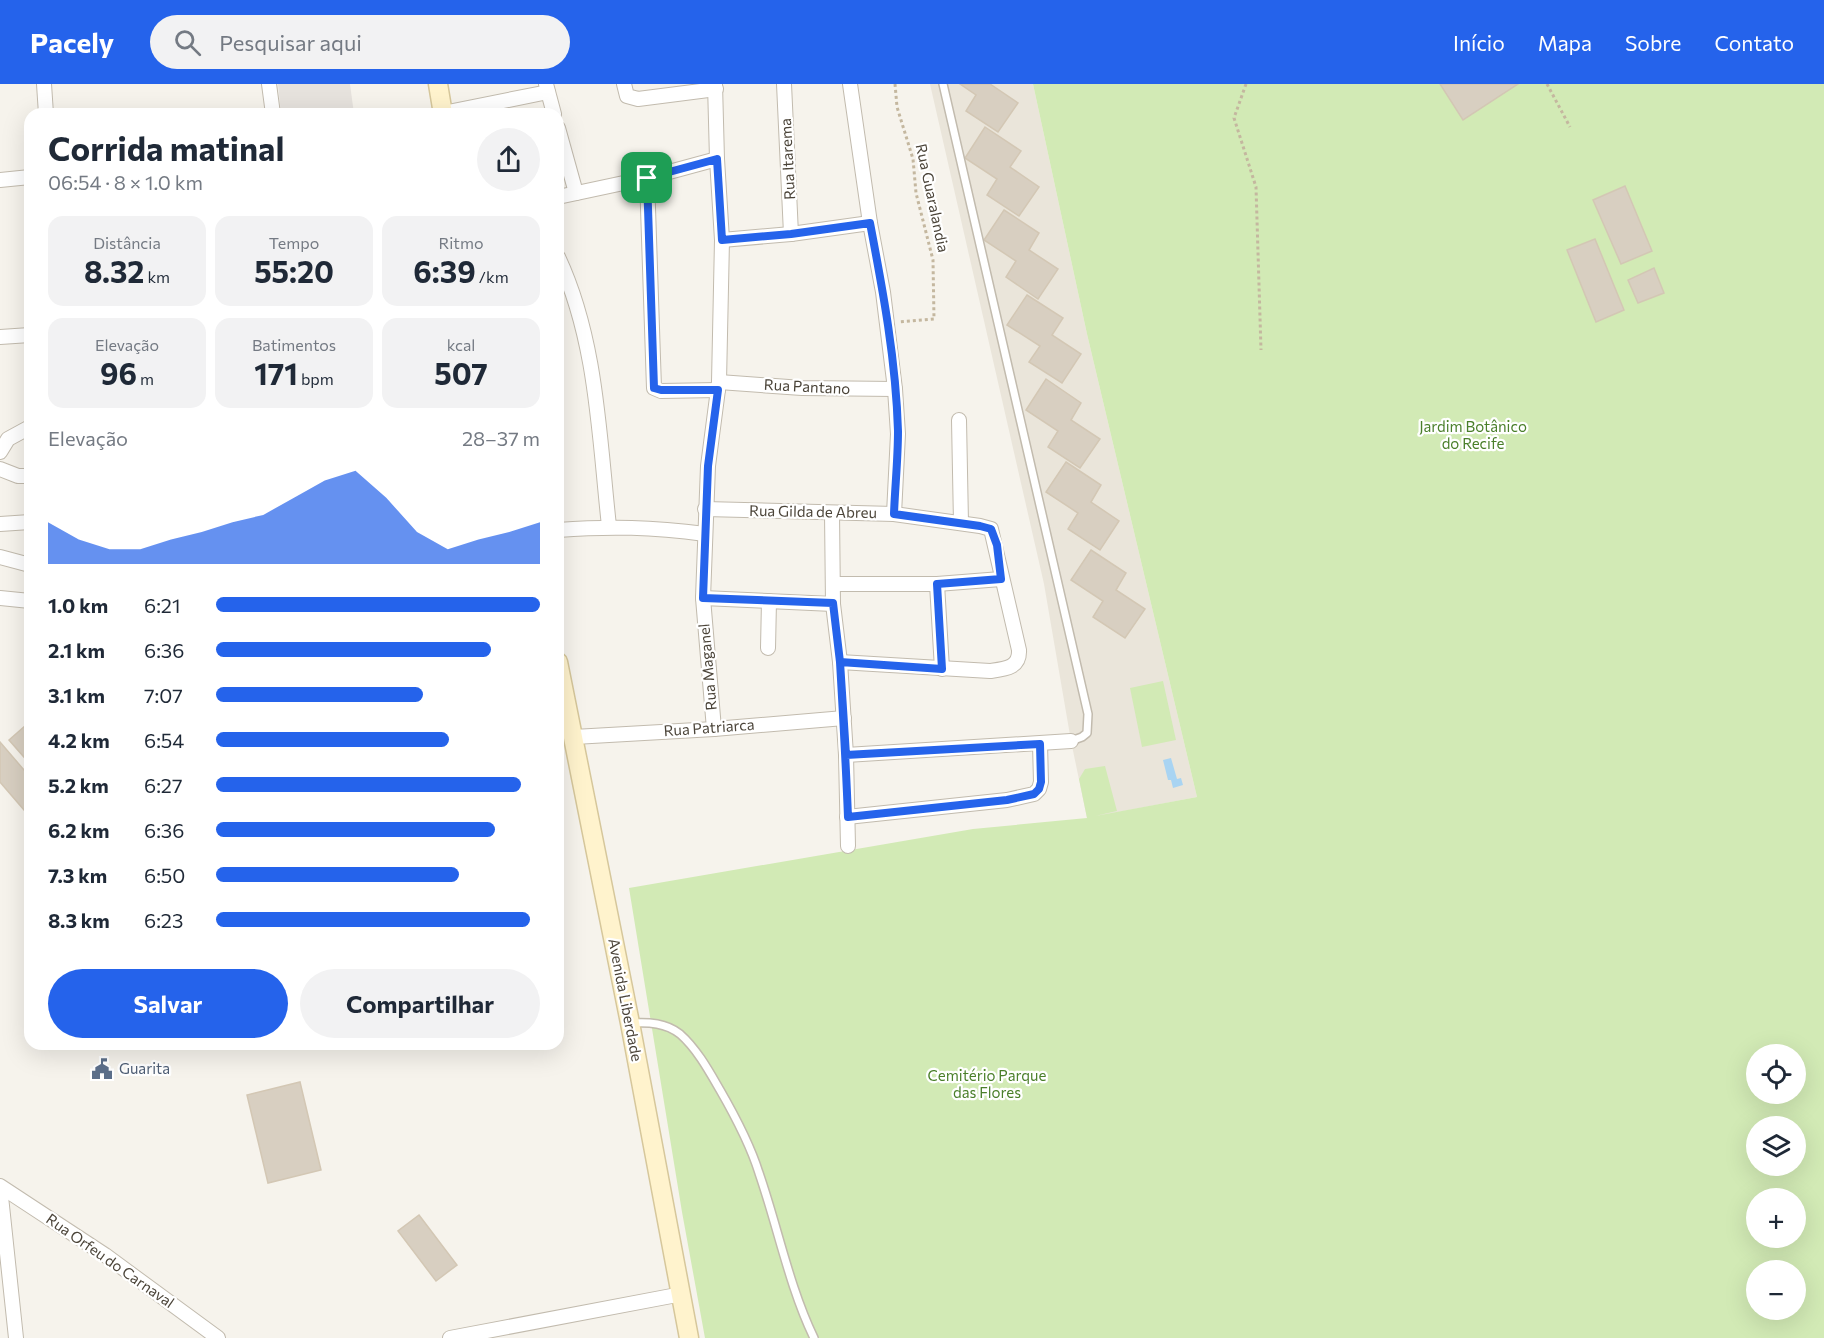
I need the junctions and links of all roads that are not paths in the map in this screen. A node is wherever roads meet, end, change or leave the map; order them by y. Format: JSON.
{"nodes":[{"id":1,"x":44,"y":84,"type":"edge"},
{"id":2,"x":270,"y":84,"type":"edge"},
{"id":3,"x":438,"y":84,"type":"edge"},
{"id":4,"x":784,"y":84,"type":"edge"},
{"id":5,"x":850,"y":84,"type":"edge"},
{"id":6,"x":943,"y":84,"type":"edge"},
{"id":7,"x":716,"y":87,"type":"edge"},
{"id":8,"x":547,"y":88,"type":"edge"},
{"id":9,"x":626,"y":90,"type":"edge"},
{"id":10,"x":46,"y":108,"type":"edge"},
{"id":11,"x":272,"y":108,"type":"edge"},
{"id":12,"x":442,"y":108,"type":"edge"},
{"id":13,"x":467,"y":108,"type":"edge"},
{"id":14,"x":552,"y":108,"type":"edge"},
{"id":15,"x":564,"y":150,"type":"edge"},
{"id":16,"x":717,"y":159,"type":"junction"},
{"id":17,"x":24,"y":178,"type":"edge"},
{"id":18,"x":647,"y":178,"type":"junction"},
{"id":19,"x":0,"y":180,"type":"edge"},
{"id":20,"x":576,"y":193,"type":"junction"},
{"id":21,"x":564,"y":196,"type":"edge"},
{"id":22,"x":870,"y":223,"type":"junction"},
{"id":23,"x":791,"y":234,"type":"junction"},
{"id":24,"x":722,"y":240,"type":"junction"},
{"id":25,"x":564,"y":272,"type":"edge"},
{"id":26,"x":24,"y":335,"type":"edge"},
{"id":27,"x":0,"y":337,"type":"edge"},
{"id":28,"x":718,"y":386,"type":"junction"},
{"id":29,"x":895,"y":389,"type":"junction"},
{"id":30,"x":959,"y":420,"type":"dead end"},
{"id":31,"x":24,"y":430,"type":"edge"},
{"id":32,"x":0,"y":452,"type":"edge"},
{"id":33,"x":0,"y":469,"type":"edge"},
{"id":34,"x":24,"y":476,"type":"edge"},
{"id":35,"x":705,"y":509,"type":"junction"},
{"id":36,"x":832,"y":513,"type":"junction"},
{"id":37,"x":894,"y":514,"type":"junction"},
{"id":38,"x":24,"y":522,"type":"edge"},
{"id":39,"x":961,"y":523,"type":"junction"},
{"id":40,"x":0,"y":524,"type":"edge"},
{"id":41,"x":609,"y":526,"type":"junction"},
{"id":42,"x":564,"y":530,"type":"edge"},
{"id":43,"x":705,"y":534,"type":"junction"},
{"id":44,"x":0,"y":557,"type":"edge"},
{"id":45,"x":24,"y":563,"type":"edge"},
{"id":46,"x":1001,"y":579,"type":"junction"},
{"id":47,"x":834,"y":584,"type":"junction"},
{"id":48,"x":937,"y":584,"type":"junction"},
{"id":49,"x":0,"y":598,"type":"edge"},
{"id":50,"x":703,"y":598,"type":"junction"},
{"id":51,"x":24,"y":600,"type":"edge"},
{"id":52,"x":769,"y":601,"type":"junction"},
{"id":53,"x":833,"y":603,"type":"junction"},
{"id":54,"x":768,"y":648,"type":"dead end"},
{"id":55,"x":840,"y":662,"type":"junction"},
{"id":56,"x":942,"y":669,"type":"junction"},
{"id":57,"x":564,"y":694,"type":"edge"},
{"id":58,"x":844,"y":718,"type":"junction"},
{"id":59,"x":714,"y":729,"type":"junction"},
{"id":60,"x":574,"y":737,"type":"junction"},
{"id":61,"x":1071,"y":741,"type":"joint"},
{"id":62,"x":1040,"y":744,"type":"junction"},
{"id":63,"x":846,"y":755,"type":"junction"},
{"id":64,"x":848,"y":817,"type":"junction"},
{"id":65,"x":848,"y":846,"type":"dead end"},
{"id":66,"x":630,"y":1023,"type":"junction"},
{"id":67,"x":0,"y":1186,"type":"edge"},
{"id":68,"x":682,"y":1294,"type":"junction"},
{"id":69,"x":515,"y":1332,"type":"edge"},
{"id":70,"x":16,"y":1338,"type":"edge"},
{"id":71,"x":218,"y":1338,"type":"edge"},
{"id":72,"x":455,"y":1338,"type":"edge"},
{"id":73,"x":689,"y":1338,"type":"edge"},
{"id":74,"x":814,"y":1338,"type":"edge"}],
"edges":[{"from":1,"to":10,"type":"street"},
{"from":2,"to":11,"type":"street"},
{"from":3,"to":12,"type":"main road"},
{"from":4,"to":23,"type":"street","name":"Rua Itarema"},
{"from":5,"to":22,"type":"street"},
{"from":6,"to":61,"type":"lane"},
{"from":7,"to":9,"type":"street"},
{"from":7,"to":16,"type":"street","name":"Rua Maganel"},
{"from":8,"to":13,"type":"street"},
{"from":8,"to":14,"type":"street"},
{"from":15,"to":20,"type":"street"},
{"from":16,"to":18,"type":"street"},
{"from":16,"to":24,"type":"street","name":"Rua Maganel"},
{"from":17,"to":19,"type":"street"},
{"from":18,"to":20,"type":"street"},
{"from":18,"to":28,"type":"street","name":"Rua Pantano"},
{"from":20,"to":21,"type":"street"},
{"from":22,"to":23,"type":"street"},
{"from":22,"to":29,"type":"street"},
{"from":23,"to":24,"type":"street"},
{"from":24,"to":28,"type":"street","name":"Rua Maganel"},
{"from":25,"to":41,"type":"street"},
{"from":26,"to":27,"type":"street"},
{"from":28,"to":29,"type":"street","name":"Rua Pantano"},
{"from":28,"to":35,"type":"street","name":"Rua Maganel"},
{"from":29,"to":37,"type":"street"},
{"from":30,"to":39,"type":"street"},
{"from":31,"to":32,"type":"street"},
{"from":33,"to":34,"type":"street"},
{"from":35,"to":36,"type":"street","name":"Rua Gilda de Abreu"},
{"from":35,"to":43,"type":"street","name":"Rua Maganel"},
{"from":36,"to":37,"type":"street","name":"Rua Gilda de Abreu"},
{"from":36,"to":47,"type":"street"},
{"from":37,"to":39,"type":"street","name":"Rua Gilda de Abreu"},
{"from":38,"to":40,"type":"street"},
{"from":39,"to":46,"type":"street","name":"Rua Gilda de Abreu"},
{"from":41,"to":42,"type":"street"},
{"from":41,"to":43,"type":"street"},
{"from":43,"to":50,"type":"street","name":"Rua Maganel"},
{"from":44,"to":45,"type":"street"},
{"from":46,"to":48,"type":"street"},
{"from":46,"to":56,"type":"street"},
{"from":47,"to":48,"type":"street"},
{"from":47,"to":53,"type":"street"},
{"from":48,"to":56,"type":"street"},
{"from":49,"to":51,"type":"street"},
{"from":50,"to":52,"type":"street"},
{"from":50,"to":59,"type":"street","name":"Rua Maganel"},
{"from":52,"to":53,"type":"street"},
{"from":52,"to":54,"type":"street"},
{"from":53,"to":55,"type":"street"},
{"from":55,"to":56,"type":"street"},
{"from":55,"to":58,"type":"street"},
{"from":57,"to":60,"type":"main road","name":"Avenida Liberdade"},
{"from":58,"to":59,"type":"street","name":"Rua Patriarca"},
{"from":58,"to":63,"type":"street"},
{"from":59,"to":60,"type":"street","name":"Rua Patriarca"},
{"from":60,"to":66,"type":"main road","name":"Avenida Liberdade"},
{"from":61,"to":62,"type":"street"},
{"from":62,"to":63,"type":"street"},
{"from":62,"to":64,"type":"street"},
{"from":63,"to":64,"type":"street"},
{"from":64,"to":65,"type":"street"},
{"from":66,"to":68,"type":"main road","name":"Avenida Liberdade"},
{"from":66,"to":74,"type":"lane"},
{"from":67,"to":70,"type":"street"},
{"from":67,"to":71,"type":"street","name":"Rua Orfeu do Carnaval"},
{"from":68,"to":69,"type":"street"},
{"from":68,"to":73,"type":"main road","name":"Avenida Liberdade"},
{"from":69,"to":72,"type":"street"}]}
